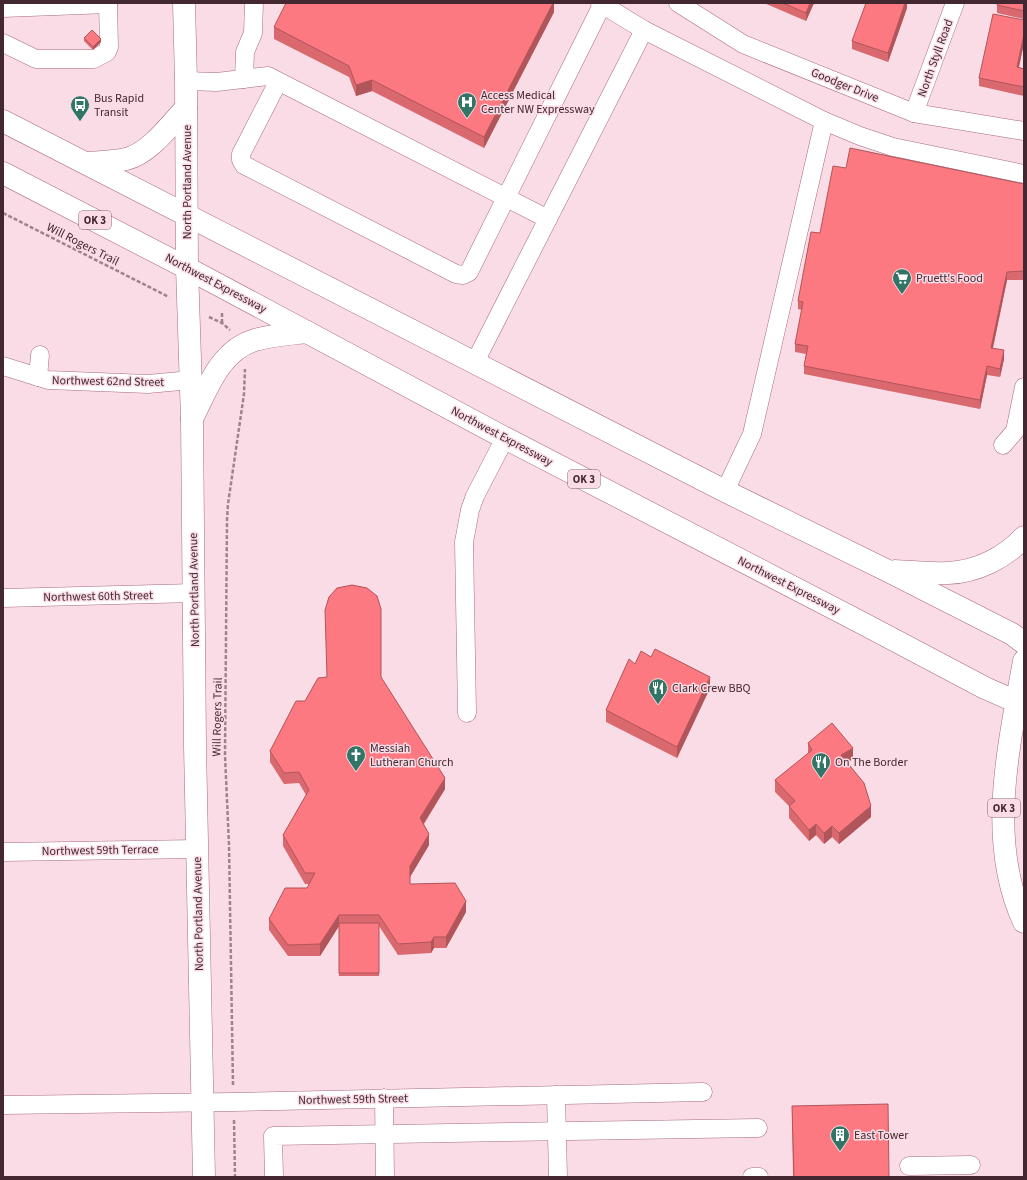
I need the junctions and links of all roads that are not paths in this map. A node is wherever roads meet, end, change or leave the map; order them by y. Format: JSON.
{"nodes":[{"id":1,"x":184,"y":3,"type":"edge"},
{"id":2,"x":254,"y":3,"type":"edge"},
{"id":3,"x":678,"y":3,"type":"edge"},
{"id":4,"x":955,"y":3,"type":"edge"},
{"id":5,"x":108,"y":4,"type":"edge"},
{"id":6,"x":601,"y":4,"type":"edge"},
{"id":7,"x":3,"y":8,"type":"edge"},
{"id":8,"x":644,"y":30,"type":"junction"},
{"id":9,"x":3,"y":43,"type":"edge"},
{"id":10,"x":244,"y":79,"type":"junction"},
{"id":11,"x":186,"y":81,"type":"junction"},
{"id":12,"x":278,"y":82,"type":"junction"},
{"id":13,"x":186,"y":108,"type":"junction"},
{"id":14,"x":914,"y":113,"type":"junction"},
{"id":15,"x":3,"y":121,"type":"edge"},
{"id":16,"x":824,"y":121,"type":"junction"},
{"id":17,"x":1024,"y":131,"type":"edge"},
{"id":18,"x":86,"y":163,"type":"junction"},
{"id":19,"x":3,"y":173,"type":"edge"},
{"id":20,"x":1024,"y":174,"type":"edge"},
{"id":21,"x":505,"y":198,"type":"junction"},
{"id":22,"x":187,"y":215,"type":"junction"},
{"id":23,"x":548,"y":220,"type":"junction"},
{"id":24,"x":187,"y":268,"type":"junction"},
{"id":25,"x":307,"y":332,"type":"junction"},
{"id":26,"x":40,"y":355,"type":"dead end"},
{"id":27,"x":476,"y":362,"type":"junction"},
{"id":28,"x":3,"y":366,"type":"edge"},
{"id":29,"x":38,"y":377,"type":"junction"},
{"id":30,"x":191,"y":380,"type":"junction"},
{"id":31,"x":1024,"y":387,"type":"edge"},
{"id":32,"x":192,"y":418,"type":"junction"},
{"id":33,"x":505,"y":438,"type":"junction"},
{"id":34,"x":1003,"y":445,"type":"dead end"},
{"id":35,"x":725,"y":491,"type":"junction"},
{"id":36,"x":1024,"y":537,"type":"edge"},
{"id":37,"x":888,"y":571,"type":"junction"},
{"id":38,"x":194,"y":593,"type":"junction"},
{"id":39,"x":3,"y":598,"type":"edge"},
{"id":40,"x":1024,"y":643,"type":"edge"},
{"id":41,"x":1024,"y":661,"type":"edge"},
{"id":42,"x":1020,"y":704,"type":"edge"},
{"id":43,"x":467,"y":713,"type":"dead end"},
{"id":44,"x":197,"y":849,"type":"junction"},
{"id":45,"x":3,"y":852,"type":"edge"},
{"id":46,"x":1024,"y":922,"type":"edge"},
{"id":47,"x":703,"y":1092,"type":"dead end"},
{"id":48,"x":556,"y":1095,"type":"junction"},
{"id":49,"x":384,"y":1098,"type":"junction"},
{"id":50,"x":202,"y":1102,"type":"junction"},
{"id":51,"x":3,"y":1105,"type":"edge"},
{"id":52,"x":758,"y":1128,"type":"dead end"},
{"id":53,"x":557,"y":1131,"type":"junction"},
{"id":54,"x":385,"y":1134,"type":"junction"},
{"id":55,"x":971,"y":1165,"type":"dead end"},
{"id":56,"x":909,"y":1166,"type":"dead end"},
{"id":57,"x":204,"y":1177,"type":"edge"},
{"id":58,"x":274,"y":1177,"type":"edge"},
{"id":59,"x":385,"y":1177,"type":"edge"},
{"id":60,"x":558,"y":1177,"type":"edge"},
{"id":61,"x":752,"y":1177,"type":"edge"},
{"id":62,"x":759,"y":1177,"type":"edge"}],
"edges":[{"from":1,"to":11,"type":"main road","name":"North Portland Avenue"},
{"from":2,"to":10,"type":"street"},
{"from":3,"to":14,"type":"street","name":"Goodger Drive"},
{"from":4,"to":14,"type":"street","name":"North Styll Road"},
{"from":5,"to":7,"type":"street"},
{"from":5,"to":9,"type":"street"},
{"from":6,"to":8,"type":"street"},
{"from":6,"to":21,"type":"street"},
{"from":8,"to":16,"type":"street"},
{"from":8,"to":23,"type":"street"},
{"from":10,"to":11,"type":"street"},
{"from":10,"to":12,"type":"street"},
{"from":11,"to":13,"type":"main road","name":"North Portland Avenue"},
{"from":12,"to":21,"type":"street"},
{"from":12,"to":21,"type":"street"},
{"from":13,"to":18,"type":"main road"},
{"from":13,"to":22,"type":"main road","name":"North Portland Avenue"},
{"from":14,"to":17,"type":"street","name":"Goodger Drive"},
{"from":15,"to":18,"type":"main road"},
{"from":16,"to":20,"type":"street"},
{"from":16,"to":35,"type":"street"},
{"from":18,"to":22,"type":"main road"},
{"from":19,"to":24,"type":"main road","name":"Northwest Expressway","number":"OK 3"},
{"from":21,"to":23,"type":"street"},
{"from":22,"to":24,"type":"main road","name":"North Portland Avenue"},
{"from":22,"to":27,"type":"main road"},
{"from":23,"to":27,"type":"street"},
{"from":24,"to":25,"type":"main road","name":"Northwest Expressway","number":"OK 3"},
{"from":24,"to":30,"type":"main road","name":"North Portland Avenue"},
{"from":25,"to":32,"type":"main road"},
{"from":25,"to":33,"type":"main road","name":"Northwest Expressway","number":"OK 3"},
{"from":26,"to":29,"type":"street"},
{"from":27,"to":35,"type":"main road"},
{"from":28,"to":29,"type":"street","name":"Northwest 62nd Street"},
{"from":29,"to":30,"type":"street","name":"Northwest 62nd Street"},
{"from":30,"to":32,"type":"main road","name":"North Portland Avenue"},
{"from":31,"to":34,"type":"street"},
{"from":32,"to":38,"type":"main road","name":"North Portland Avenue"},
{"from":33,"to":42,"type":"main road","name":"Northwest Expressway","number":"OK 3"},
{"from":33,"to":43,"type":"street"},
{"from":35,"to":37,"type":"main road"},
{"from":36,"to":37,"type":"main road"},
{"from":37,"to":40,"type":"main road"},
{"from":38,"to":39,"type":"street","name":"Northwest 60th Street"},
{"from":38,"to":44,"type":"main road","name":"North Portland Avenue"},
{"from":41,"to":42,"type":"main road"},
{"from":42,"to":46,"type":"main road","number":"OK 3"},
{"from":44,"to":45,"type":"street","name":"Northwest 59th Terrace"},
{"from":44,"to":50,"type":"main road","name":"North Portland Avenue"},
{"from":47,"to":48,"type":"street","name":"Northwest 59th Street"},
{"from":48,"to":49,"type":"street","name":"Northwest 59th Street"},
{"from":48,"to":53,"type":"street"},
{"from":49,"to":50,"type":"street","name":"Northwest 59th Street"},
{"from":49,"to":54,"type":"street"},
{"from":50,"to":51,"type":"street","name":"Northwest 59th Street"},
{"from":50,"to":57,"type":"main road","name":"North Portland Avenue"},
{"from":52,"to":53,"type":"street"},
{"from":53,"to":54,"type":"street"},
{"from":53,"to":60,"type":"street"},
{"from":54,"to":58,"type":"street"},
{"from":54,"to":59,"type":"street"},
{"from":55,"to":56,"type":"street"},
{"from":61,"to":62,"type":"street"}]}
